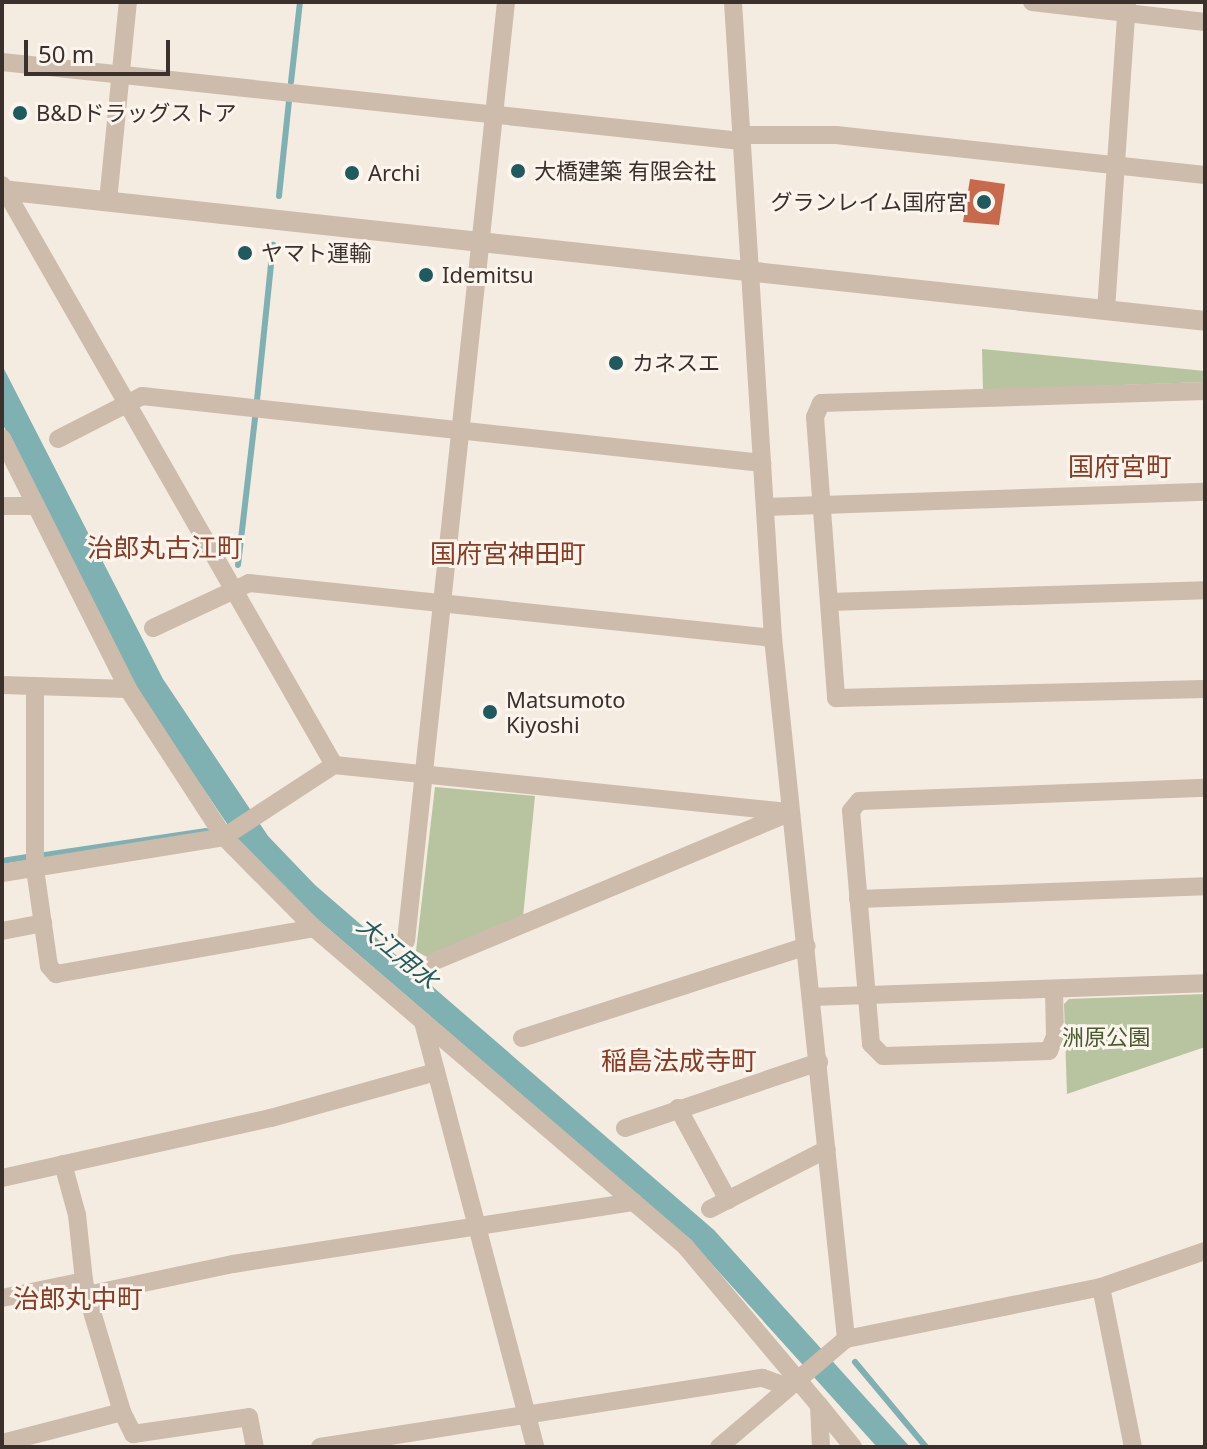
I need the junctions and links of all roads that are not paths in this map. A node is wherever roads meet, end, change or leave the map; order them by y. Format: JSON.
{"nodes":[{"id":1,"x":128,"y":2,"type":"edge"},
{"id":2,"x":506,"y":2,"type":"edge"},
{"id":3,"x":733,"y":2,"type":"edge"},
{"id":4,"x":1032,"y":2,"type":"edge"},
{"id":5,"x":1126,"y":8,"type":"edge"},
{"id":6,"x":1205,"y":22,"type":"edge"},
{"id":7,"x":2,"y":62,"type":"edge"},
{"id":8,"x":121,"y":74,"type":"junction"},
{"id":9,"x":494,"y":114,"type":"junction"},
{"id":10,"x":741,"y":138,"type":"junction"},
{"id":11,"x":1115,"y":165,"type":"junction"},
{"id":12,"x":1205,"y":175,"type":"edge"},
{"id":13,"x":3,"y":188,"type":"edge"},
{"id":14,"x":108,"y":201,"type":"junction"},
{"id":15,"x":479,"y":241,"type":"junction"},
{"id":16,"x":750,"y":271,"type":"junction"},
{"id":17,"x":1106,"y":310,"type":"junction"},
{"id":18,"x":1205,"y":321,"type":"edge"},
{"id":19,"x":1205,"y":391,"type":"edge"},
{"id":20,"x":128,"y":400,"type":"junction"},
{"id":21,"x":460,"y":430,"type":"junction"},
{"id":22,"x":2,"y":438,"type":"edge"},
{"id":23,"x":58,"y":439,"type":"dead end"},
{"id":24,"x":762,"y":463,"type":"junction"},
{"id":25,"x":1205,"y":492,"type":"edge"},
{"id":26,"x":822,"y":505,"type":"junction"},
{"id":27,"x":2,"y":506,"type":"edge"},
{"id":28,"x":36,"y":506,"type":"junction"},
{"id":29,"x":765,"y":507,"type":"junction"},
{"id":30,"x":235,"y":585,"type":"junction"},
{"id":31,"x":1205,"y":590,"type":"edge"},
{"id":32,"x":829,"y":602,"type":"junction"},
{"id":33,"x":441,"y":603,"type":"junction"},
{"id":34,"x":153,"y":628,"type":"dead end"},
{"id":35,"x":773,"y":638,"type":"junction"},
{"id":36,"x":2,"y":685,"type":"edge"},
{"id":37,"x":35,"y":686,"type":"junction"},
{"id":38,"x":128,"y":689,"type":"junction"},
{"id":39,"x":1205,"y":689,"type":"edge"},
{"id":40,"x":334,"y":765,"type":"junction"},
{"id":41,"x":423,"y":774,"type":"junction"},
{"id":42,"x":1205,"y":788,"type":"edge"},
{"id":43,"x":790,"y":812,"type":"junction"},
{"id":44,"x":224,"y":837,"type":"junction"},
{"id":45,"x":35,"y":869,"type":"junction"},
{"id":46,"x":2,"y":873,"type":"edge"},
{"id":47,"x":1205,"y":886,"type":"edge"},
{"id":48,"x":858,"y":899,"type":"junction"},
{"id":49,"x":43,"y":923,"type":"junction"},
{"id":50,"x":314,"y":928,"type":"junction"},
{"id":51,"x":2,"y":931,"type":"edge"},
{"id":52,"x":406,"y":941,"type":"dead end"},
{"id":53,"x":807,"y":946,"type":"junction"},
{"id":54,"x":435,"y":961,"type":"dead end"},
{"id":55,"x":1205,"y":983,"type":"edge"},
{"id":56,"x":1054,"y":989,"type":"junction"},
{"id":57,"x":867,"y":995,"type":"junction"},
{"id":58,"x":812,"y":997,"type":"junction"},
{"id":59,"x":423,"y":1022,"type":"junction"},
{"id":60,"x":522,"y":1038,"type":"dead end"},
{"id":61,"x":819,"y":1062,"type":"junction"},
{"id":62,"x":436,"y":1072,"type":"junction"},
{"id":63,"x":678,"y":1108,"type":"junction"},
{"id":64,"x":625,"y":1128,"type":"dead end"},
{"id":65,"x":827,"y":1149,"type":"junction"},
{"id":66,"x":63,"y":1164,"type":"junction"},
{"id":67,"x":2,"y":1178,"type":"edge"},
{"id":68,"x":728,"y":1200,"type":"junction"},
{"id":69,"x":634,"y":1202,"type":"junction"},
{"id":70,"x":710,"y":1209,"type":"dead end"},
{"id":71,"x":477,"y":1227,"type":"junction"},
{"id":72,"x":1205,"y":1251,"type":"edge"},
{"id":73,"x":1101,"y":1287,"type":"junction"},
{"id":74,"x":85,"y":1288,"type":"junction"},
{"id":75,"x":2,"y":1298,"type":"edge"},
{"id":76,"x":846,"y":1339,"type":"junction"},
{"id":77,"x":797,"y":1378,"type":"junction"},
{"id":78,"x":819,"y":1405,"type":"junction"},
{"id":79,"x":122,"y":1412,"type":"junction"},
{"id":80,"x":528,"y":1418,"type":"junction"},
{"id":81,"x":454,"y":1438,"type":"edge"},
{"id":82,"x":134,"y":1441,"type":"edge"},
{"id":83,"x":2,"y":1443,"type":"edge"},
{"id":84,"x":255,"y":1447,"type":"edge"},
{"id":85,"x":320,"y":1447,"type":"edge"},
{"id":86,"x":535,"y":1447,"type":"edge"},
{"id":87,"x":719,"y":1447,"type":"edge"},
{"id":88,"x":821,"y":1447,"type":"edge"},
{"id":89,"x":853,"y":1447,"type":"edge"},
{"id":90,"x":1133,"y":1447,"type":"edge"}],
"edges":[{"from":1,"to":8,"type":"street"},
{"from":2,"to":9,"type":"street"},
{"from":3,"to":10,"type":"street"},
{"from":4,"to":5,"type":"street"},
{"from":5,"to":6,"type":"street"},
{"from":5,"to":11,"type":"street"},
{"from":7,"to":8,"type":"street"},
{"from":8,"to":9,"type":"street"},
{"from":8,"to":14,"type":"street"},
{"from":9,"to":10,"type":"street"},
{"from":9,"to":15,"type":"street"},
{"from":10,"to":11,"type":"street"},
{"from":10,"to":16,"type":"street"},
{"from":11,"to":12,"type":"street"},
{"from":11,"to":17,"type":"street"},
{"from":13,"to":14,"type":"street"},
{"from":13,"to":20,"type":"street"},
{"from":14,"to":15,"type":"street"},
{"from":15,"to":16,"type":"street"},
{"from":15,"to":21,"type":"street"},
{"from":16,"to":17,"type":"street"},
{"from":16,"to":24,"type":"street"},
{"from":17,"to":18,"type":"street"},
{"from":19,"to":26,"type":"street"},
{"from":20,"to":21,"type":"street"},
{"from":20,"to":23,"type":"street"},
{"from":20,"to":30,"type":"street"},
{"from":21,"to":24,"type":"street"},
{"from":21,"to":33,"type":"street"},
{"from":22,"to":28,"type":"street"},
{"from":24,"to":29,"type":"street"},
{"from":25,"to":26,"type":"street"},
{"from":26,"to":29,"type":"street"},
{"from":26,"to":32,"type":"street"},
{"from":27,"to":28,"type":"street"},
{"from":28,"to":38,"type":"street"},
{"from":29,"to":35,"type":"street"},
{"from":30,"to":33,"type":"street"},
{"from":30,"to":34,"type":"street"},
{"from":30,"to":40,"type":"street"},
{"from":31,"to":32,"type":"street"},
{"from":32,"to":39,"type":"street"},
{"from":33,"to":35,"type":"street"},
{"from":33,"to":41,"type":"street"},
{"from":35,"to":43,"type":"street"},
{"from":36,"to":37,"type":"street"},
{"from":37,"to":38,"type":"street"},
{"from":37,"to":45,"type":"street"},
{"from":38,"to":44,"type":"street"},
{"from":40,"to":41,"type":"street"},
{"from":40,"to":44,"type":"street"},
{"from":41,"to":43,"type":"street"},
{"from":41,"to":52,"type":"street"},
{"from":42,"to":48,"type":"street"},
{"from":43,"to":53,"type":"street"},
{"from":43,"to":54,"type":"street"},
{"from":44,"to":45,"type":"street"},
{"from":44,"to":50,"type":"street"},
{"from":45,"to":46,"type":"street"},
{"from":45,"to":49,"type":"street"},
{"from":47,"to":48,"type":"street"},
{"from":48,"to":57,"type":"street"},
{"from":49,"to":50,"type":"street"},
{"from":49,"to":51,"type":"street"},
{"from":50,"to":59,"type":"street"},
{"from":53,"to":58,"type":"street"},
{"from":53,"to":60,"type":"street"},
{"from":55,"to":56,"type":"street"},
{"from":56,"to":57,"type":"street"},
{"from":56,"to":57,"type":"street"},
{"from":57,"to":58,"type":"street"},
{"from":58,"to":61,"type":"street"},
{"from":59,"to":62,"type":"street"},
{"from":59,"to":69,"type":"street"},
{"from":61,"to":63,"type":"street"},
{"from":61,"to":65,"type":"street"},
{"from":62,"to":66,"type":"street"},
{"from":62,"to":71,"type":"street"},
{"from":63,"to":64,"type":"street"},
{"from":63,"to":68,"type":"street"},
{"from":65,"to":68,"type":"street"},
{"from":65,"to":76,"type":"street"},
{"from":66,"to":67,"type":"street"},
{"from":66,"to":74,"type":"street"},
{"from":68,"to":70,"type":"street"},
{"from":69,"to":71,"type":"street"},
{"from":69,"to":77,"type":"street"},
{"from":71,"to":74,"type":"street"},
{"from":71,"to":80,"type":"street"},
{"from":72,"to":73,"type":"street"},
{"from":73,"to":76,"type":"street"},
{"from":73,"to":90,"type":"street"},
{"from":74,"to":75,"type":"street"},
{"from":74,"to":79,"type":"street"},
{"from":76,"to":77,"type":"street"},
{"from":77,"to":78,"type":"street"},
{"from":77,"to":80,"type":"street"},
{"from":77,"to":87,"type":"street"},
{"from":78,"to":88,"type":"street"},
{"from":78,"to":89,"type":"street"},
{"from":79,"to":82,"type":"street"},
{"from":79,"to":83,"type":"street"},
{"from":80,"to":81,"type":"street"},
{"from":80,"to":86,"type":"street"},
{"from":81,"to":85,"type":"street"},
{"from":82,"to":84,"type":"street"}]}
